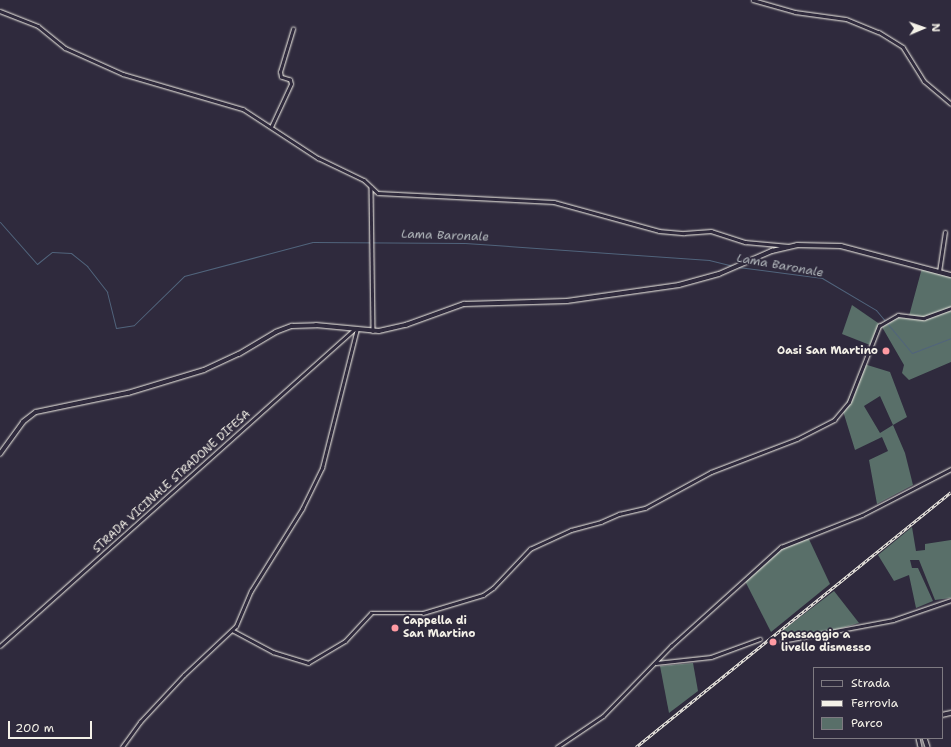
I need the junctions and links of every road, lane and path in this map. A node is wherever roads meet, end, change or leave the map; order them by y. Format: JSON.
{"nodes":[{"id":1,"x":753,"y":0,"type":"edge"},
{"id":2,"x":0,"y":11,"type":"edge"},
{"id":3,"x":293,"y":29,"type":"dead end"},
{"id":4,"x":951,"y":104,"type":"edge"},
{"id":5,"x":271,"y":127,"type":"junction"},
{"id":6,"x":371,"y":187,"type":"junction"},
{"id":7,"x":946,"y":232,"type":"dead end"},
{"id":8,"x":789,"y":246,"type":"junction"},
{"id":9,"x":939,"y":272,"type":"junction"},
{"id":10,"x":951,"y":276,"type":"edge"},
{"id":11,"x":951,"y":308,"type":"edge"},
{"id":12,"x":356,"y":329,"type":"junction"},
{"id":13,"x":373,"y":331,"type":"junction"},
{"id":14,"x":0,"y":454,"type":"edge"},
{"id":15,"x":951,"y":469,"type":"edge"},
{"id":16,"x":951,"y":600,"type":"edge"},
{"id":17,"x":232,"y":630,"type":"junction"},
{"id":18,"x":760,"y":639,"type":"dead end"},
{"id":19,"x":782,"y":641,"type":"dead end"},
{"id":20,"x":0,"y":646,"type":"edge"},
{"id":21,"x":656,"y":663,"type":"junction"},
{"id":22,"x":122,"y":747,"type":"edge"},
{"id":23,"x":557,"y":747,"type":"edge"}],
"edges":[{"from":1,"to":4,"type":"street"},
{"from":2,"to":5,"type":"street"},
{"from":3,"to":5,"type":"street"},
{"from":5,"to":6,"type":"street"},
{"from":6,"to":8,"type":"street"},
{"from":6,"to":13,"type":"street"},
{"from":7,"to":9,"type":"street"},
{"from":8,"to":9,"type":"main road"},
{"from":8,"to":13,"type":"main road"},
{"from":9,"to":10,"type":"main road"},
{"from":11,"to":17,"type":"street"},
{"from":12,"to":13,"type":"main road"},
{"from":12,"to":14,"type":"main road"},
{"from":12,"to":17,"type":"street"},
{"from":12,"to":20,"type":"street","name":"STRADA VICINALE STRADONE DIFESA"},
{"from":15,"to":21,"type":"street"},
{"from":16,"to":19,"type":"street"},
{"from":17,"to":22,"type":"street"},
{"from":18,"to":21,"type":"street"},
{"from":21,"to":23,"type":"street"}]}
